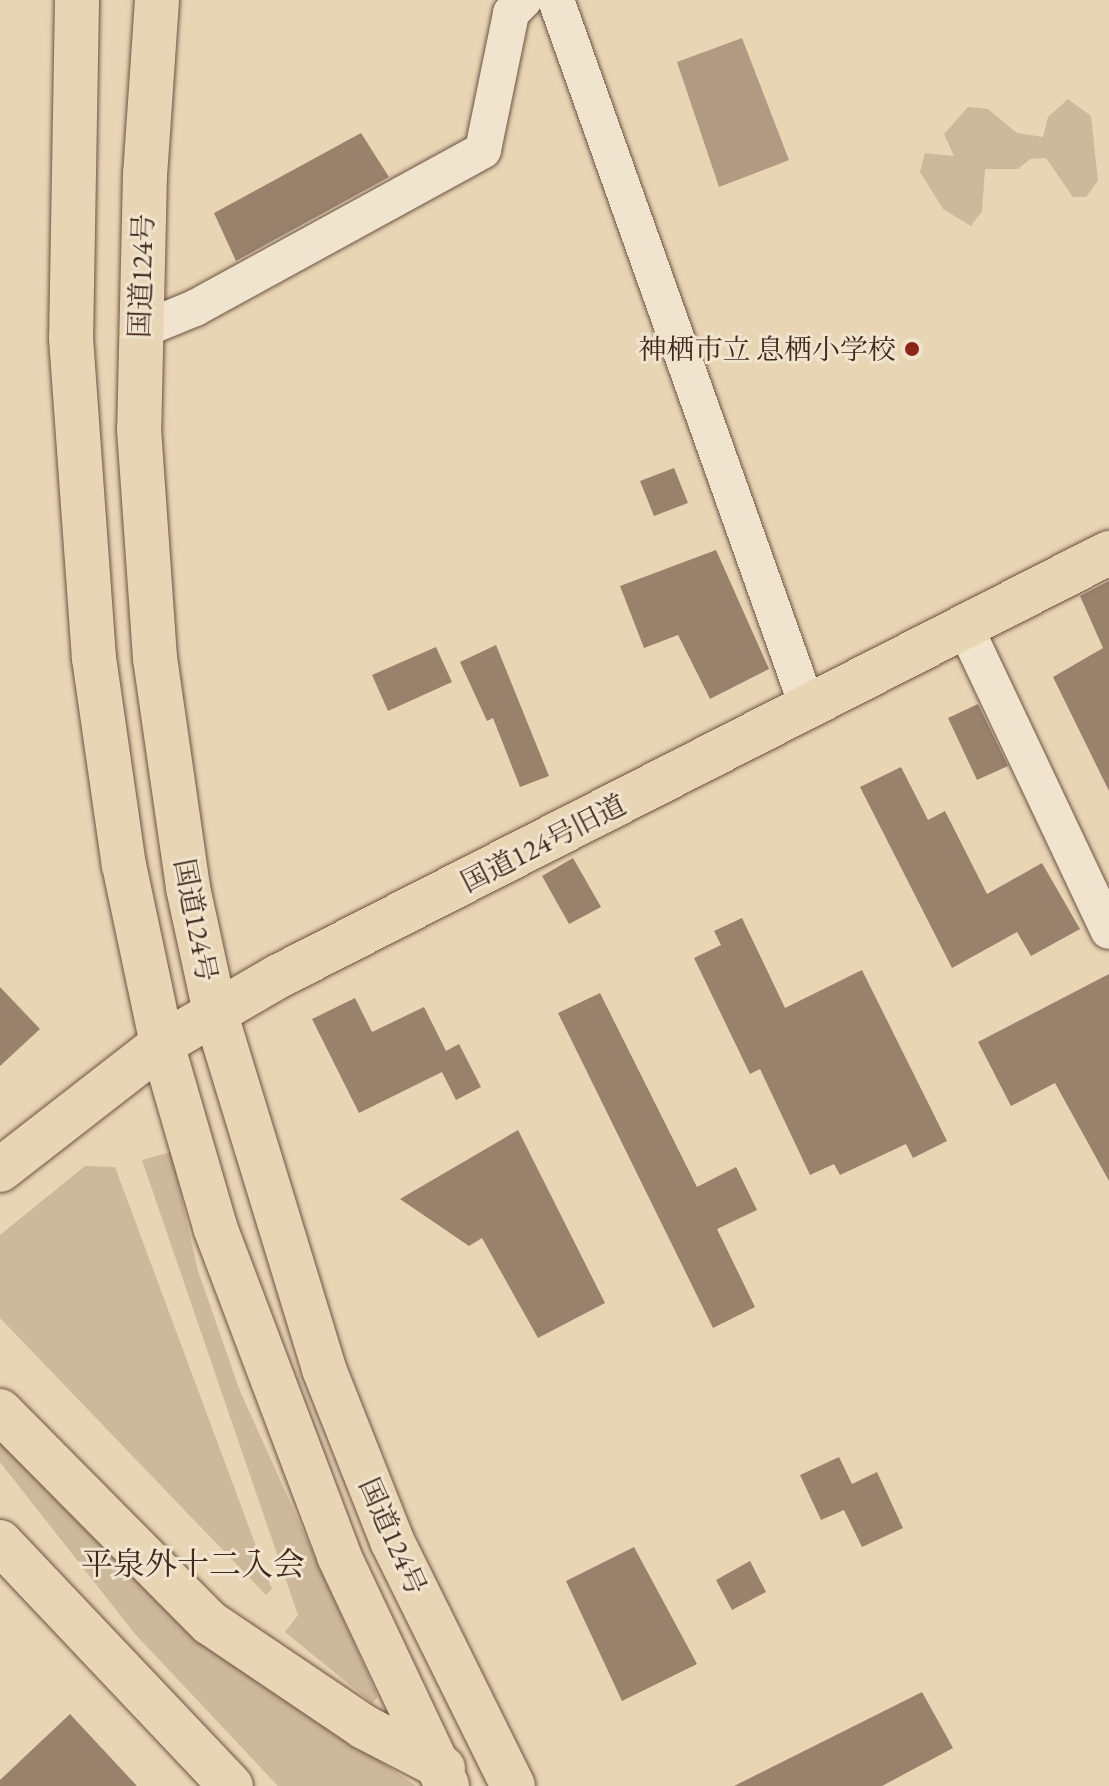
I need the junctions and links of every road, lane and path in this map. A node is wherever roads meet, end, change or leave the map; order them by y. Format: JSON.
{"nodes":[{"id":1,"x":77,"y":0,"type":"edge"},
{"id":2,"x":157,"y":0,"type":"edge"},
{"id":3,"x":524,"y":0,"type":"edge"},
{"id":4,"x":556,"y":0,"type":"edge"},
{"id":5,"x":139,"y":331,"type":"junction"},
{"id":6,"x":1109,"y":553,"type":"edge"},
{"id":7,"x":965,"y":627,"type":"junction"},
{"id":8,"x":808,"y":708,"type":"junction"},
{"id":9,"x":1109,"y":931,"type":"edge"},
{"id":10,"x":215,"y":1012,"type":"junction"},
{"id":11,"x":162,"y":1044,"type":"junction"},
{"id":12,"x":0,"y":1170,"type":"edge"},
{"id":13,"x":0,"y":1411,"type":"edge"},
{"id":14,"x":0,"y":1542,"type":"edge"},
{"id":15,"x":441,"y":1775,"type":"edge"},
{"id":16,"x":231,"y":1786,"type":"edge"},
{"id":17,"x":484,"y":1786,"type":"edge"},
{"id":18,"x":513,"y":1786,"type":"edge"}],
"edges":[{"from":1,"to":11,"type":"highway","name":"国道124号"},
{"from":2,"to":5,"type":"highway","name":"国道124号"},
{"from":3,"to":5,"type":"street"},
{"from":4,"to":8,"type":"street"},
{"from":5,"to":10,"type":"highway","name":"国道124号"},
{"from":6,"to":7,"type":"highway","name":"国道124号旧道"},
{"from":7,"to":8,"type":"highway","name":"国道124号旧道"},
{"from":7,"to":9,"type":"street"},
{"from":8,"to":10,"type":"highway","name":"国道124号旧道"},
{"from":10,"to":11,"type":"highway","name":"国道124号旧道"},
{"from":10,"to":18,"type":"highway","name":"国道124号"},
{"from":11,"to":12,"type":"highway","name":"国道124号旧道"},
{"from":11,"to":15,"type":"highway","name":"国道124号"},
{"from":13,"to":15,"type":"highway"},
{"from":14,"to":16,"type":"highway"},
{"from":15,"to":17,"type":"highway"}]}
